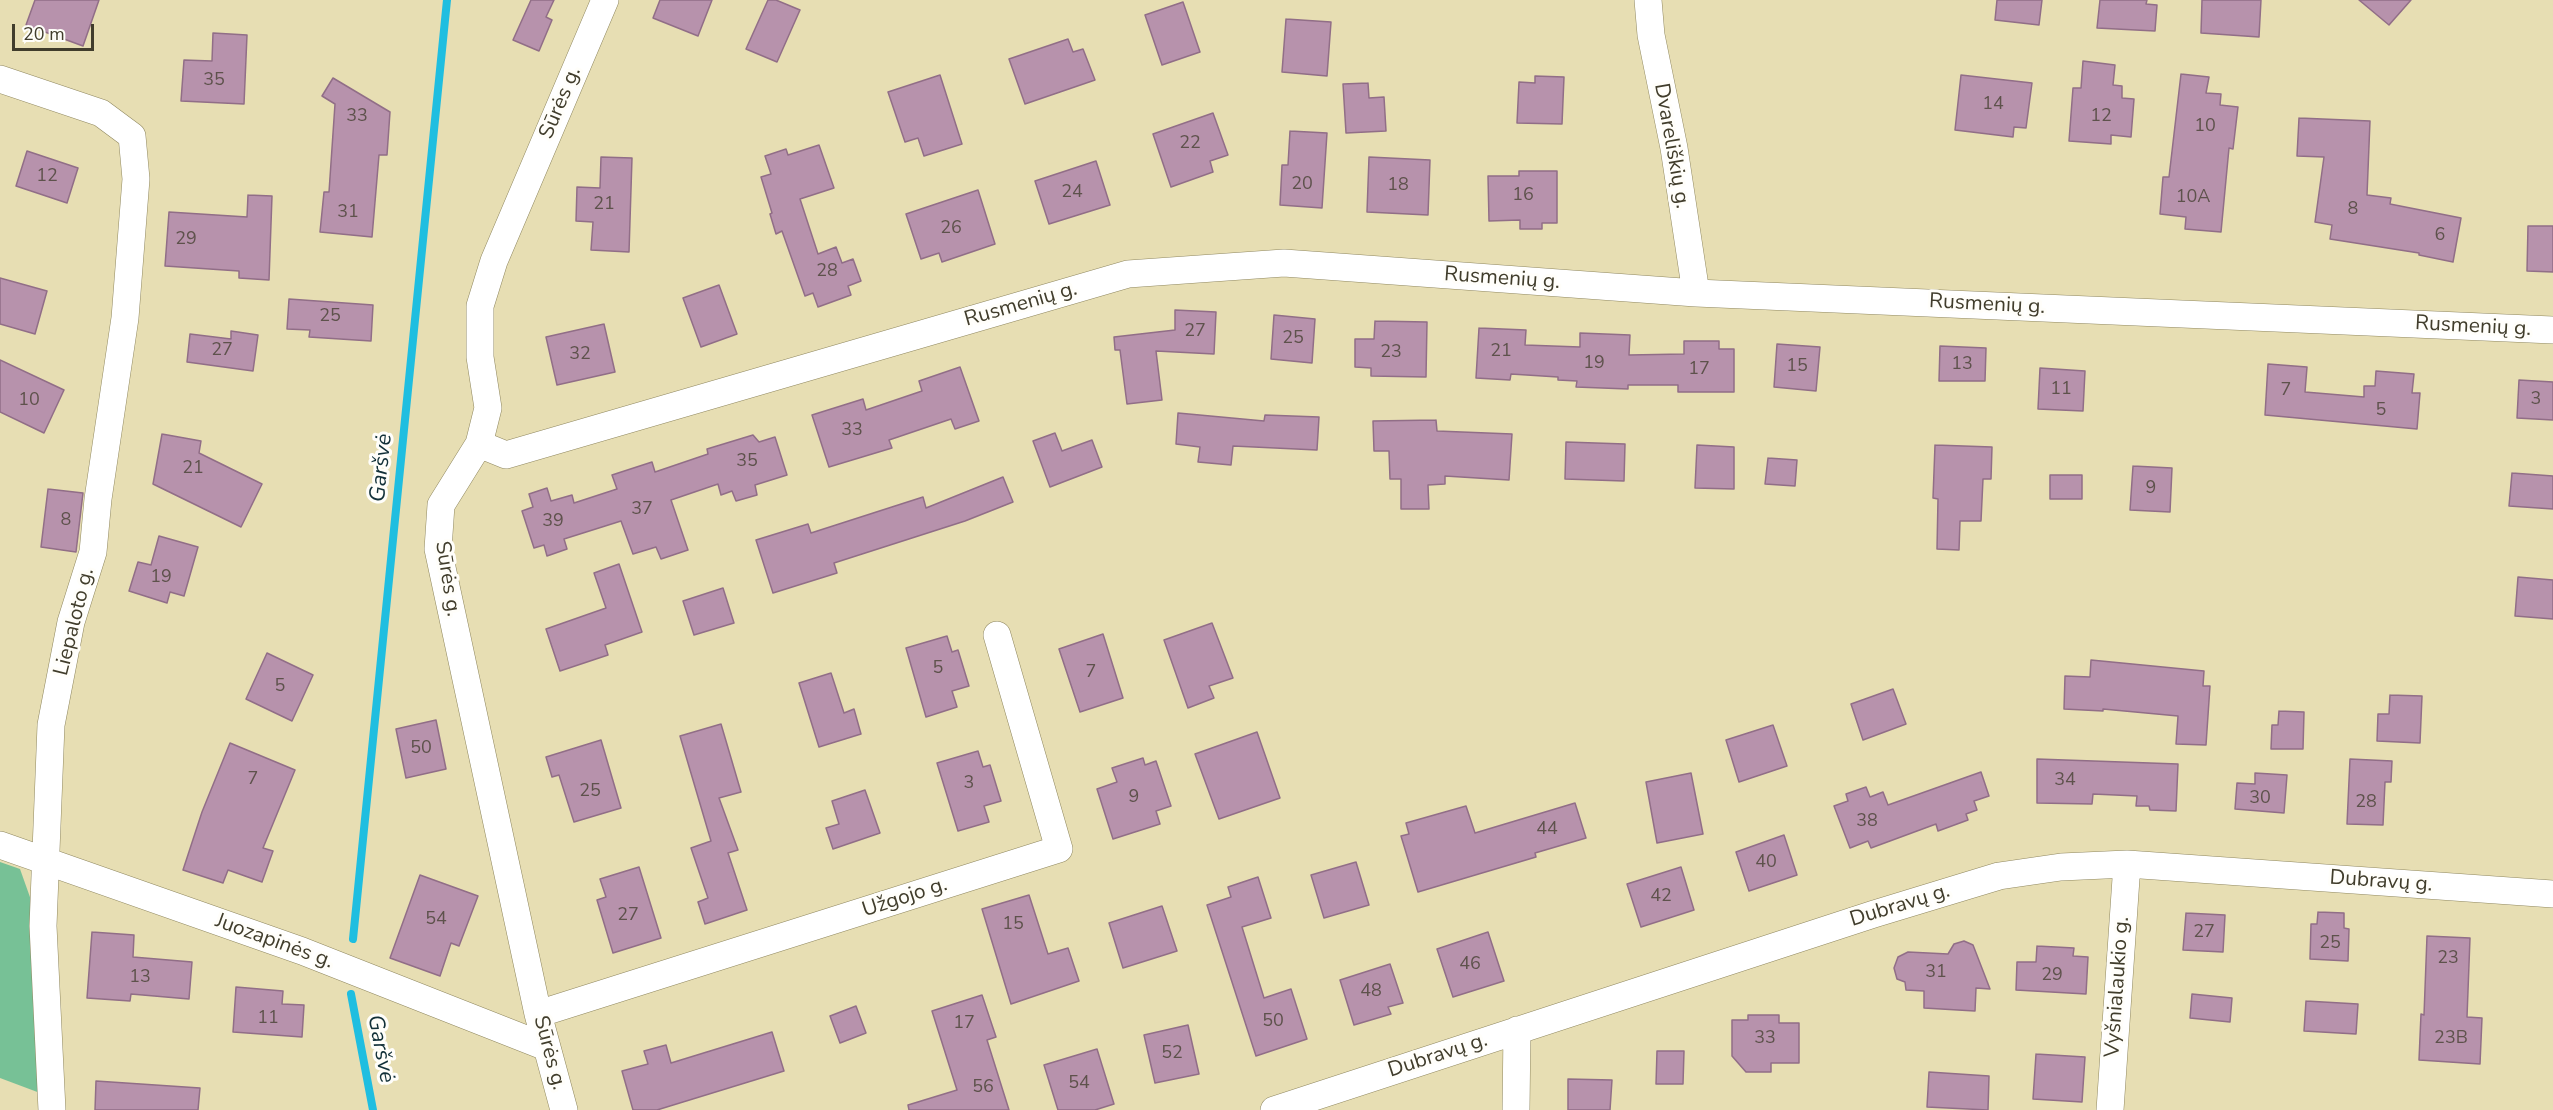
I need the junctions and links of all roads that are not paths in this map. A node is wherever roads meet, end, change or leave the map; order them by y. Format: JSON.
{"nodes":[{"id":1,"x":605,"y":0,"type":"edge"},
{"id":2,"x":1648,"y":0,"type":"edge"},
{"id":3,"x":0,"y":79,"type":"edge"},
{"id":4,"x":1696,"y":292,"type":"junction"},
{"id":5,"x":2553,"y":330,"type":"edge"},
{"id":6,"x":479,"y":444,"type":"junction"},
{"id":7,"x":998,"y":635,"type":"dead end"},
{"id":8,"x":0,"y":845,"type":"edge"},
{"id":9,"x":44,"y":862,"type":"junction"},
{"id":10,"x":2127,"y":864,"type":"junction"},
{"id":11,"x":2553,"y":894,"type":"edge"},
{"id":12,"x":538,"y":1014,"type":"junction"},
{"id":13,"x":1517,"y":1030,"type":"junction"},
{"id":14,"x":546,"y":1047,"type":"junction"},
{"id":15,"x":52,"y":1110,"type":"edge"},
{"id":16,"x":564,"y":1110,"type":"edge"},
{"id":17,"x":1274,"y":1110,"type":"edge"},
{"id":18,"x":1516,"y":1110,"type":"edge"},
{"id":19,"x":2110,"y":1110,"type":"edge"}],
"edges":[{"from":1,"to":6,"type":"street","name":"Sūrės g."},
{"from":2,"to":4,"type":"street","name":"Dvareliškių g."},
{"from":3,"to":9,"type":"street","name":"Liepaloto g."},
{"from":4,"to":5,"type":"street","name":"Rusmenių g."},
{"from":4,"to":6,"type":"street","name":"Rusmenių g."},
{"from":6,"to":12,"type":"street","name":"Sūrės g."},
{"from":7,"to":12,"type":"street","name":"Užgojo g."},
{"from":8,"to":9,"type":"street","name":"Juozapinės g."},
{"from":9,"to":14,"type":"street","name":"Juozapinės g."},
{"from":9,"to":15,"type":"street","name":"Liepaloto g."},
{"from":10,"to":11,"type":"street","name":"Dubravų g."},
{"from":10,"to":13,"type":"street","name":"Dubravų g."},
{"from":10,"to":19,"type":"street","name":"Vyšnialaukio g."},
{"from":12,"to":14,"type":"street","name":"Sūrės g."},
{"from":13,"to":17,"type":"street","name":"Dubravų g."},
{"from":13,"to":18,"type":"street"},
{"from":14,"to":16,"type":"street","name":"Sūrės g."}]}
